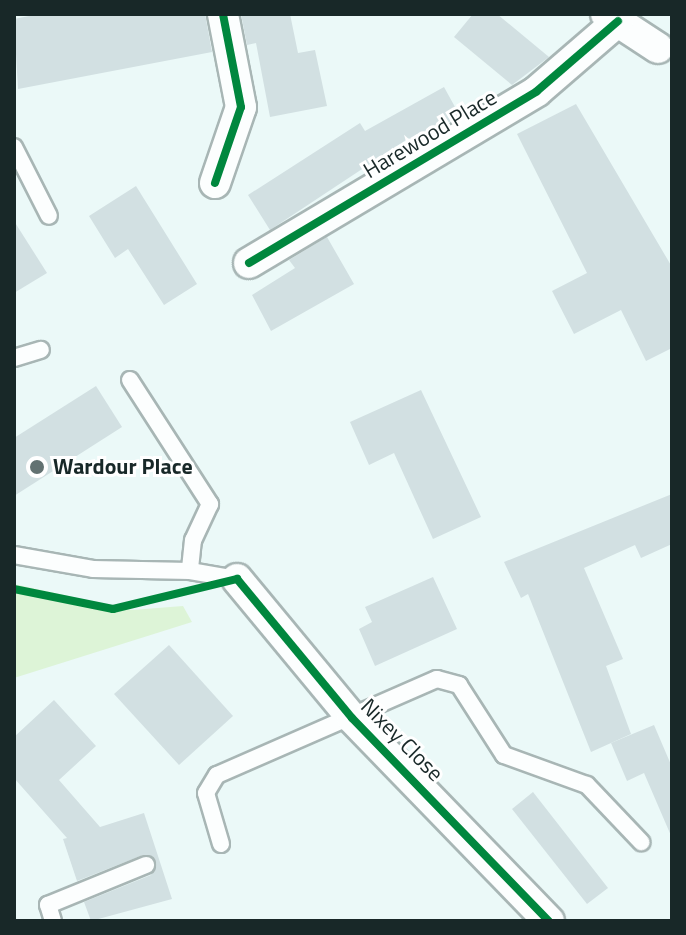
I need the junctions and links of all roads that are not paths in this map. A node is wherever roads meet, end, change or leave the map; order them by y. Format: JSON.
{"nodes":[{"id":1,"x":223,"y":14,"type":"edge"},
{"id":2,"x":612,"y":18,"type":"edge"},
{"id":3,"x":658,"y":48,"type":"dead end"},
{"id":4,"x":14,"y":147,"type":"edge"},
{"id":5,"x":215,"y":183,"type":"dead end"},
{"id":6,"x":49,"y":216,"type":"dead end"},
{"id":7,"x":249,"y":263,"type":"dead end"},
{"id":8,"x":41,"y":350,"type":"dead end"},
{"id":9,"x":14,"y":358,"type":"edge"},
{"id":10,"x":130,"y":380,"type":"dead end"},
{"id":11,"x":14,"y":555,"type":"edge"},
{"id":12,"x":190,"y":571,"type":"junction"},
{"id":13,"x":237,"y":579,"type":"joint"},
{"id":14,"x":352,"y":718,"type":"junction"},
{"id":15,"x":641,"y":842,"type":"dead end"},
{"id":16,"x":221,"y":844,"type":"dead end"},
{"id":17,"x":146,"y":865,"type":"dead end"},
{"id":18,"x":53,"y":921,"type":"edge"},
{"id":19,"x":549,"y":921,"type":"edge"}],
"edges":[{"from":1,"to":5,"type":"street"},
{"from":2,"to":3,"type":"street"},
{"from":2,"to":7,"type":"street","name":"Harewood Place"},
{"from":4,"to":6,"type":"lane"},
{"from":8,"to":9,"type":"lane"},
{"from":10,"to":12,"type":"lane"},
{"from":11,"to":12,"type":"lane"},
{"from":12,"to":13,"type":"lane"},
{"from":13,"to":14,"type":"street","name":"Nixey Close"},
{"from":14,"to":15,"type":"lane"},
{"from":14,"to":16,"type":"lane"},
{"from":14,"to":19,"type":"street","name":"Nixey Close"},
{"from":17,"to":18,"type":"lane"}]}
